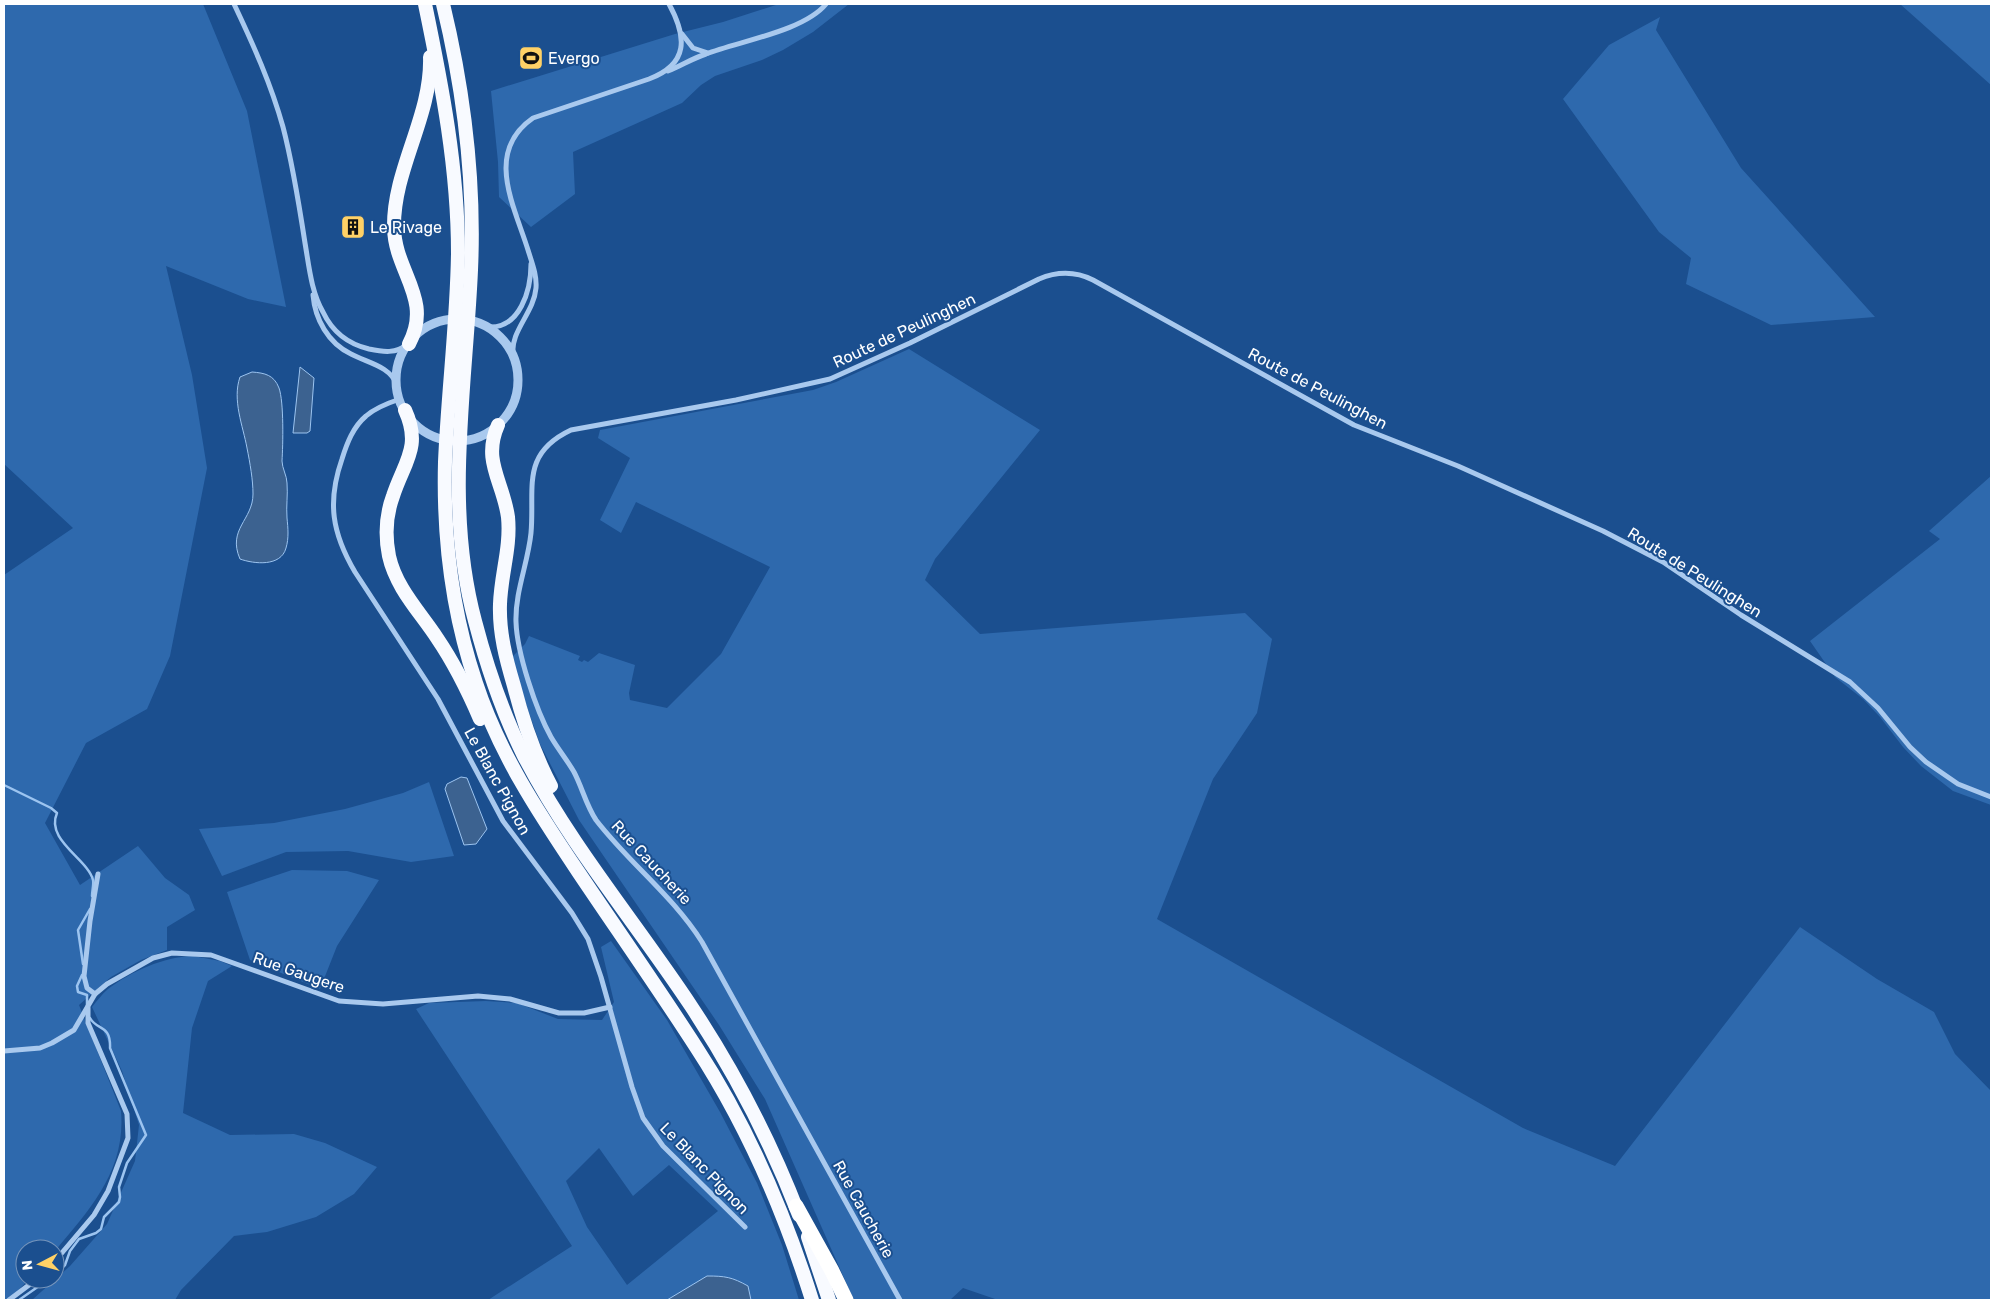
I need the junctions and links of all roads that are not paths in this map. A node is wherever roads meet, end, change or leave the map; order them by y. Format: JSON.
{"nodes":[{"id":1,"x":234,"y":4,"type":"edge"},
{"id":2,"x":425,"y":4,"type":"edge"},
{"id":3,"x":443,"y":4,"type":"edge"},
{"id":4,"x":669,"y":4,"type":"edge"},
{"id":5,"x":826,"y":4,"type":"edge"},
{"id":6,"x":681,"y":31,"type":"junction"},
{"id":7,"x":708,"y":53,"type":"junction"},
{"id":8,"x":662,"y":73,"type":"junction"},
{"id":9,"x":531,"y":259,"type":"junction"},
{"id":10,"x":313,"y":284,"type":"junction"},
{"id":11,"x":463,"y":294,"type":"junction"},
{"id":12,"x":488,"y":327,"type":"junction"},
{"id":13,"x":409,"y":344,"type":"junction"},
{"id":14,"x":513,"y":355,"type":"junction"},
{"id":15,"x":397,"y":386,"type":"junction"},
{"id":16,"x":402,"y":404,"type":"junction"},
{"id":17,"x":498,"y":425,"type":"junction"},
{"id":18,"x":577,"y":428,"type":"joint"},
{"id":19,"x":452,"y":462,"type":"junction"},
{"id":20,"x":1991,"y":797,"type":"edge"},
{"id":21,"x":98,"y":874,"type":"dead end"},
{"id":22,"x":632,"y":922,"type":"junction"},
{"id":23,"x":620,"y":935,"type":"junction"},
{"id":24,"x":95,"y":994,"type":"junction"},
{"id":25,"x":88,"y":1007,"type":"junction"},
{"id":26,"x":610,"y":1007,"type":"junction"},
{"id":27,"x":4,"y":1051,"type":"edge"},
{"id":28,"x":796,"y":1206,"type":"junction"},
{"id":29,"x":744,"y":1228,"type":"dead end"},
{"id":30,"x":65,"y":1249,"type":"edge"},
{"id":31,"x":24,"y":1289,"type":"edge"},
{"id":32,"x":9,"y":1300,"type":"edge"},
{"id":33,"x":812,"y":1300,"type":"edge"},
{"id":34,"x":829,"y":1300,"type":"edge"},
{"id":35,"x":846,"y":1300,"type":"edge"},
{"id":36,"x":900,"y":1300,"type":"edge"}],
"edges":[{"from":1,"to":10,"type":"street"},
{"from":2,"to":11,"type":"highway"},
{"from":2,"to":13,"type":"highway"},
{"from":3,"to":11,"type":"highway"},
{"from":4,"to":6,"type":"street"},
{"from":5,"to":7,"type":"street"},
{"from":6,"to":7,"type":"street"},
{"from":6,"to":8,"type":"street"},
{"from":7,"to":8,"type":"street"},
{"from":8,"to":9,"type":"street"},
{"from":9,"to":12,"type":"street"},
{"from":9,"to":14,"type":"street"},
{"from":10,"to":13,"type":"street"},
{"from":10,"to":15,"type":"street"},
{"from":11,"to":19,"type":"highway"},
{"from":12,"to":13,"type":"street"},
{"from":12,"to":14,"type":"street"},
{"from":13,"to":15,"type":"street"},
{"from":14,"to":17,"type":"street"},
{"from":15,"to":16,"type":"street"},
{"from":16,"to":17,"type":"street"},
{"from":16,"to":23,"type":"highway"},
{"from":16,"to":26,"type":"street","name":"Le Blanc Pignon"},
{"from":17,"to":22,"type":"highway"},
{"from":18,"to":20,"type":"street","name":"Route de Peulinghen"},
{"from":18,"to":36,"type":"street","name":"Rue Caucherie"},
{"from":19,"to":22,"type":"highway"},
{"from":19,"to":23,"type":"highway"},
{"from":21,"to":24,"type":"street"},
{"from":22,"to":28,"type":"highway"},
{"from":23,"to":33,"type":"highway"},
{"from":24,"to":25,"type":"street","name":"Rue Gaugere"},
{"from":24,"to":26,"type":"street","name":"Rue Gaugere"},
{"from":25,"to":27,"type":"street","name":"Rue Gaugere"},
{"from":25,"to":30,"type":"street"},
{"from":26,"to":29,"type":"street","name":"Le Blanc Pignon"},
{"from":28,"to":34,"type":"highway"},
{"from":28,"to":35,"type":"highway"},
{"from":31,"to":32,"type":"street"}]}
